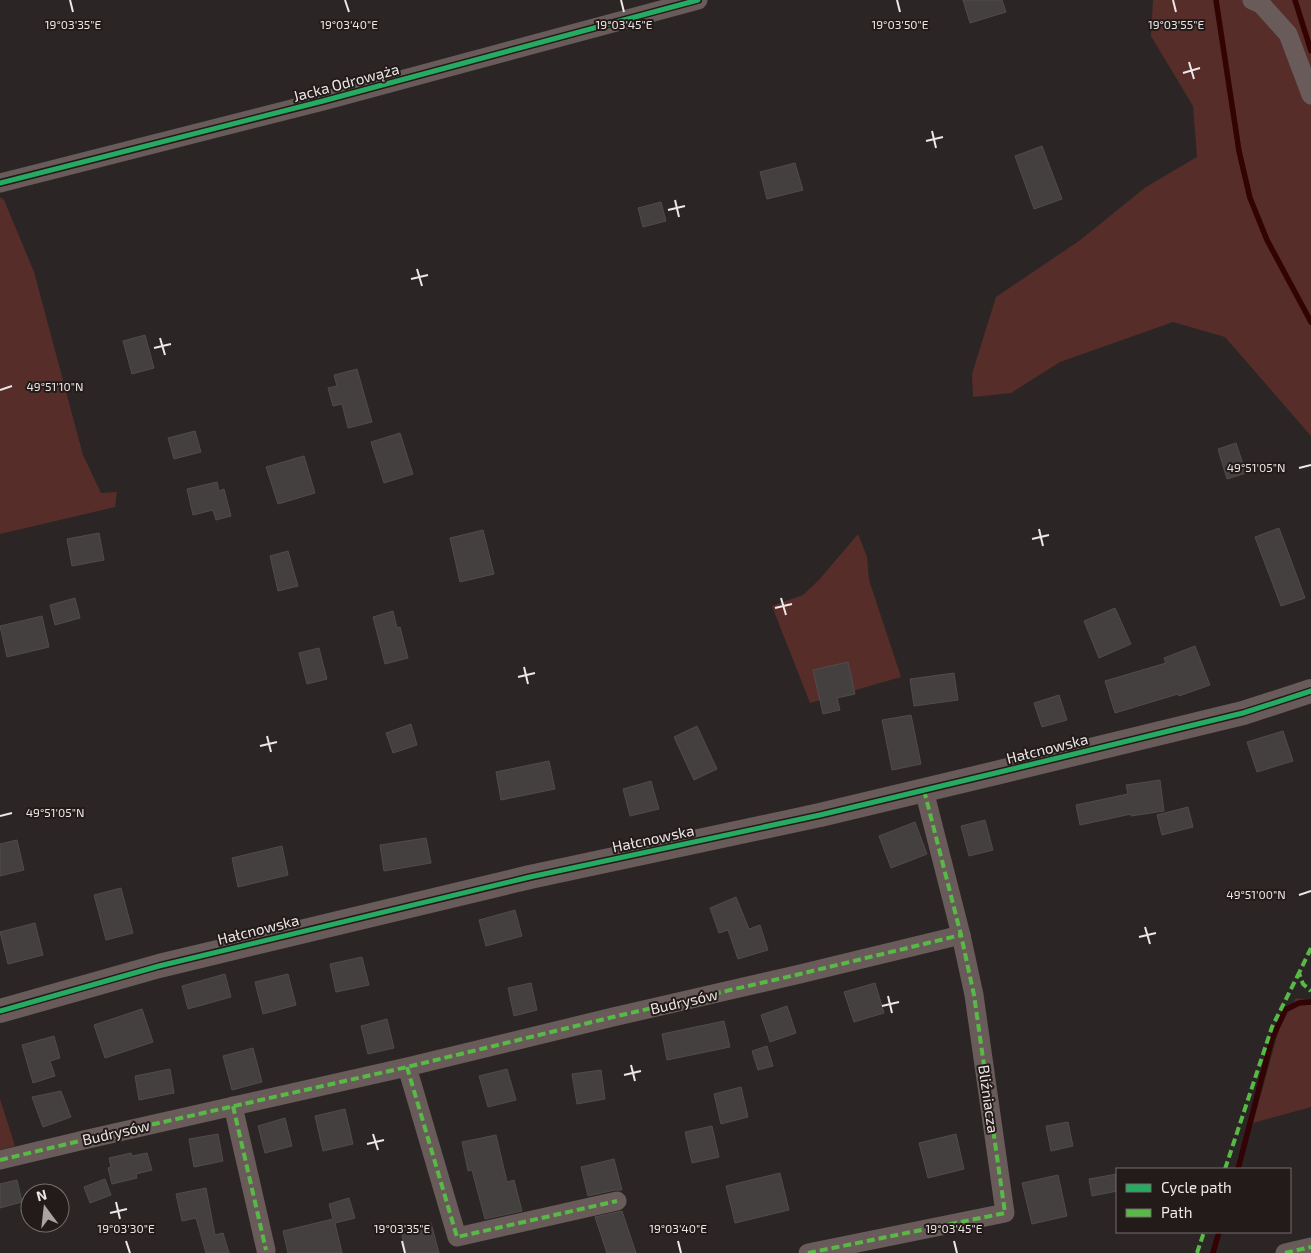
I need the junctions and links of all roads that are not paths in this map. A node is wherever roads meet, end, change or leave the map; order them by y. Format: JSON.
{"nodes":[{"id":1,"x":698,"y":0,"type":"edge"},
{"id":2,"x":1252,"y":0,"type":"edge"},
{"id":3,"x":1311,"y":94,"type":"edge"},
{"id":4,"x":0,"y":183,"type":"edge"},
{"id":5,"x":1311,"y":691,"type":"edge"},
{"id":6,"x":924,"y":790,"type":"junction"},
{"id":7,"x":961,"y":935,"type":"junction"},
{"id":8,"x":0,"y":1012,"type":"edge"},
{"id":9,"x":407,"y":1067,"type":"junction"},
{"id":10,"x":233,"y":1106,"type":"junction"},
{"id":11,"x":0,"y":1160,"type":"edge"},
{"id":12,"x":617,"y":1201,"type":"dead end"},
{"id":13,"x":1311,"y":1247,"type":"edge"},
{"id":14,"x":266,"y":1250,"type":"dead end"},
{"id":15,"x":808,"y":1253,"type":"edge"},
{"id":16,"x":1285,"y":1253,"type":"edge"}],
"edges":[{"from":1,"to":4,"type":"street","name":"Jacka Odrowąża"},
{"from":2,"to":3,"type":"street"},
{"from":5,"to":6,"type":"street","name":"Hałcnowska"},
{"from":6,"to":7,"type":"street","name":"Bliźniacza"},
{"from":6,"to":8,"type":"street","name":"Hałcnowska"},
{"from":7,"to":9,"type":"street","name":"Budrysów"},
{"from":7,"to":15,"type":"street","name":"Bliźniacza"},
{"from":9,"to":10,"type":"street","name":"Budrysów"},
{"from":9,"to":12,"type":"street"},
{"from":10,"to":11,"type":"street","name":"Budrysów"},
{"from":10,"to":14,"type":"street"},
{"from":13,"to":16,"type":"street"}]}
